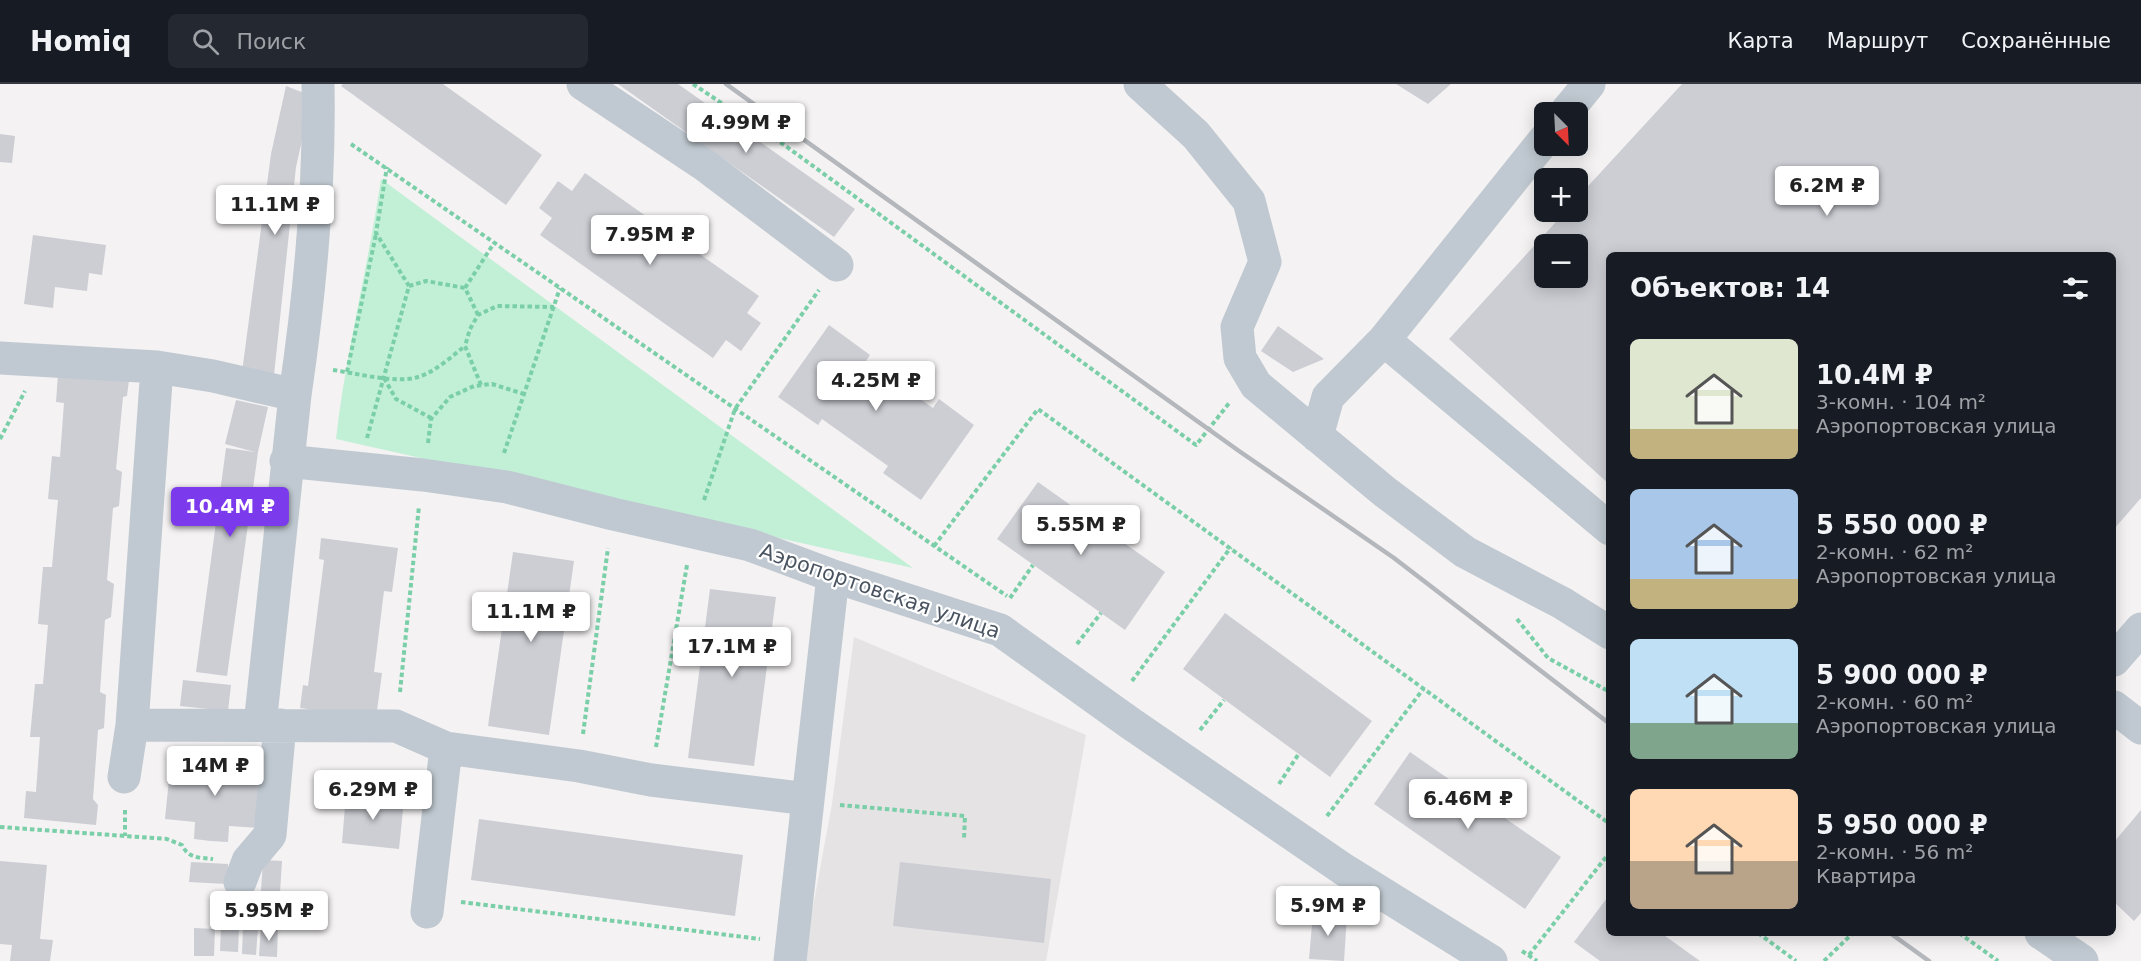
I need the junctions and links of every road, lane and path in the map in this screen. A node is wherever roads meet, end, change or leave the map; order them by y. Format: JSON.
{"nodes":[{"id":1,"x":318,"y":84,"type":"edge"},
{"id":2,"x":583,"y":84,"type":"edge"},
{"id":3,"x":693,"y":84,"type":"edge"},
{"id":4,"x":1140,"y":84,"type":"edge"},
{"id":5,"x":1589,"y":84,"type":"edge"},
{"id":6,"x":1574,"y":102,"type":"edge"},
{"id":7,"x":318,"y":122,"type":"junction"},
{"id":8,"x":1534,"y":153,"type":"edge"},
{"id":9,"x":387,"y":167,"type":"junction"},
{"id":10,"x":376,"y":233,"type":"junction"},
{"id":11,"x":494,"y":243,"type":"junction"},
{"id":12,"x":837,"y":265,"type":"dead end"},
{"id":13,"x":409,"y":285,"type":"junction"},
{"id":14,"x":465,"y":288,"type":"junction"},
{"id":15,"x":560,"y":288,"type":"junction"},
{"id":16,"x":554,"y":307,"type":"junction"},
{"id":17,"x":478,"y":315,"type":"junction"},
{"id":18,"x":1384,"y":340,"type":"junction"},
{"id":19,"x":465,"y":346,"type":"junction"},
{"id":20,"x":0,"y":358,"type":"edge"},
{"id":21,"x":40,"y":361,"type":"junction"},
{"id":22,"x":157,"y":367,"type":"junction"},
{"id":23,"x":347,"y":372,"type":"junction"},
{"id":24,"x":1250,"y":374,"type":"junction"},
{"id":25,"x":383,"y":378,"type":"junction"},
{"id":26,"x":297,"y":380,"type":"junction"},
{"id":27,"x":481,"y":385,"type":"junction"},
{"id":28,"x":524,"y":394,"type":"junction"},
{"id":29,"x":431,"y":418,"type":"junction"},
{"id":30,"x":1317,"y":436,"type":"junction"},
{"id":31,"x":0,"y":438,"type":"edge"},
{"id":32,"x":365,"y":445,"type":"dead end"},
{"id":33,"x":286,"y":461,"type":"junction"},
{"id":34,"x":424,"y":464,"type":"junction"},
{"id":35,"x":493,"y":484,"type":"junction"},
{"id":36,"x":613,"y":514,"type":"junction"},
{"id":37,"x":1606,"y":526,"type":"edge"},
{"id":38,"x":934,"y":546,"type":"junction"},
{"id":39,"x":1231,"y":547,"type":"junction"},
{"id":40,"x":1033,"y":565,"type":"dead end"},
{"id":41,"x":833,"y":576,"type":"junction"},
{"id":42,"x":1010,"y":598,"type":"junction"},
{"id":43,"x":1019,"y":604,"type":"dead end"},
{"id":44,"x":1101,"y":613,"type":"dead end"},
{"id":45,"x":1513,"y":614,"type":"dead end"},
{"id":46,"x":2141,"y":629,"type":"edge"},
{"id":47,"x":1606,"y":630,"type":"edge"},
{"id":48,"x":1067,"y":637,"type":"dead end"},
{"id":49,"x":1077,"y":644,"type":"junction"},
{"id":50,"x":1086,"y":650,"type":"dead end"},
{"id":51,"x":2116,"y":658,"type":"edge"},
{"id":52,"x":1123,"y":675,"type":"dead end"},
{"id":53,"x":1132,"y":681,"type":"junction"},
{"id":54,"x":1142,"y":688,"type":"dead end"},
{"id":55,"x":1424,"y":688,"type":"junction"},
{"id":56,"x":1606,"y":690,"type":"edge"},
{"id":57,"x":2116,"y":709,"type":"edge"},
{"id":58,"x":1191,"y":722,"type":"dead end"},
{"id":59,"x":132,"y":725,"type":"junction"},
{"id":60,"x":270,"y":725,"type":"junction"},
{"id":61,"x":396,"y":726,"type":"junction"},
{"id":62,"x":2141,"y":728,"type":"edge"},
{"id":63,"x":1211,"y":736,"type":"dead end"},
{"id":64,"x":446,"y":748,"type":"junction"},
{"id":65,"x":579,"y":766,"type":"junction"},
{"id":66,"x":1269,"y":776,"type":"dead end"},
{"id":67,"x":124,"y":777,"type":"dead end"},
{"id":68,"x":1289,"y":790,"type":"dead end"},
{"id":69,"x":807,"y":799,"type":"junction"},
{"id":70,"x":1318,"y":810,"type":"dead end"},
{"id":71,"x":1328,"y":816,"type":"junction"},
{"id":72,"x":1606,"y":821,"type":"edge"},
{"id":73,"x":1337,"y":823,"type":"dead end"},
{"id":74,"x":0,"y":826,"type":"edge"},
{"id":75,"x":964,"y":839,"type":"dead end"},
{"id":76,"x":1606,"y":857,"type":"edge"},
{"id":77,"x":244,"y":872,"type":"joint"},
{"id":78,"x":429,"y":905,"type":"joint"},
{"id":79,"x":1762,"y":936,"type":"edge"},
{"id":80,"x":1850,"y":936,"type":"edge"},
{"id":81,"x":1963,"y":936,"type":"edge"},
{"id":82,"x":2045,"y":936,"type":"edge"},
{"id":83,"x":791,"y":952,"type":"edge"},
{"id":84,"x":1505,"y":955,"type":"edge"},
{"id":85,"x":1529,"y":955,"type":"junction"},
{"id":86,"x":1537,"y":961,"type":"edge"},
{"id":87,"x":1796,"y":961,"type":"edge"},
{"id":88,"x":1824,"y":961,"type":"edge"},
{"id":89,"x":1998,"y":961,"type":"edge"},
{"id":90,"x":2082,"y":961,"type":"edge"}],
"edges":[{"from":1,"to":7,"type":"street"},
{"from":2,"to":12,"type":"street"},
{"from":3,"to":24,"type":"path"},
{"from":4,"to":24,"type":"street"},
{"from":5,"to":6,"type":"street"},
{"from":7,"to":9,"type":"path"},
{"from":7,"to":26,"type":"street"},
{"from":8,"to":18,"type":"street"},
{"from":9,"to":10,"type":"path"},
{"from":9,"to":11,"type":"path"},
{"from":10,"to":13,"type":"path"},
{"from":10,"to":23,"type":"path"},
{"from":11,"to":14,"type":"path"},
{"from":11,"to":15,"type":"path"},
{"from":13,"to":14,"type":"path"},
{"from":13,"to":25,"type":"path"},
{"from":14,"to":17,"type":"path"},
{"from":15,"to":16,"type":"path"},
{"from":15,"to":38,"type":"path"},
{"from":16,"to":17,"type":"path"},
{"from":16,"to":28,"type":"path"},
{"from":17,"to":19,"type":"path"},
{"from":18,"to":30,"type":"street"},
{"from":18,"to":37,"type":"street"},
{"from":19,"to":25,"type":"path"},
{"from":19,"to":27,"type":"path"},
{"from":20,"to":21,"type":"street"},
{"from":21,"to":22,"type":"street"},
{"from":21,"to":31,"type":"path"},
{"from":22,"to":26,"type":"street"},
{"from":22,"to":59,"type":"street"},
{"from":23,"to":25,"type":"path"},
{"from":23,"to":26,"type":"path"},
{"from":24,"to":30,"type":"street"},
{"from":25,"to":29,"type":"path"},
{"from":25,"to":32,"type":"path"},
{"from":26,"to":33,"type":"street"},
{"from":27,"to":28,"type":"path"},
{"from":27,"to":29,"type":"path"},
{"from":28,"to":35,"type":"path"},
{"from":29,"to":34,"type":"path"},
{"from":30,"to":47,"type":"street"},
{"from":33,"to":34,"type":"street","name":"Аэропортовская улица"},
{"from":33,"to":60,"type":"street"},
{"from":34,"to":35,"type":"street","name":"Аэропортовская улица"},
{"from":34,"to":61,"type":"path"},
{"from":35,"to":36,"type":"street","name":"Аэропортовская улица"},
{"from":36,"to":41,"type":"street","name":"Аэропортовская улица"},
{"from":36,"to":65,"type":"path"},
{"from":38,"to":39,"type":"path"},
{"from":38,"to":42,"type":"path"},
{"from":39,"to":53,"type":"path"},
{"from":39,"to":55,"type":"path"},
{"from":40,"to":42,"type":"path"},
{"from":41,"to":69,"type":"street"},
{"from":41,"to":84,"type":"street","name":"Аэропортовская улица"},
{"from":42,"to":43,"type":"path"},
{"from":44,"to":49,"type":"path"},
{"from":45,"to":56,"type":"path"},
{"from":46,"to":51,"type":"street"},
{"from":48,"to":49,"type":"path"},
{"from":49,"to":50,"type":"path"},
{"from":52,"to":53,"type":"path"},
{"from":53,"to":54,"type":"path"},
{"from":55,"to":71,"type":"path"},
{"from":55,"to":72,"type":"path"},
{"from":57,"to":62,"type":"street"},
{"from":58,"to":63,"type":"path"},
{"from":59,"to":60,"type":"street"},
{"from":59,"to":67,"type":"street"},
{"from":60,"to":61,"type":"street"},
{"from":60,"to":77,"type":"street"},
{"from":61,"to":64,"type":"street"},
{"from":64,"to":65,"type":"street"},
{"from":64,"to":78,"type":"street"},
{"from":65,"to":69,"type":"street"},
{"from":66,"to":68,"type":"path"},
{"from":69,"to":75,"type":"path"},
{"from":69,"to":83,"type":"street"},
{"from":70,"to":71,"type":"path"},
{"from":71,"to":73,"type":"path"},
{"from":74,"to":77,"type":"path"},
{"from":76,"to":85,"type":"path"},
{"from":78,"to":83,"type":"path"},
{"from":79,"to":87,"type":"path"},
{"from":80,"to":88,"type":"path"},
{"from":81,"to":89,"type":"path"},
{"from":82,"to":90,"type":"street"},
{"from":84,"to":85,"type":"path"},
{"from":85,"to":86,"type":"path"}]}
